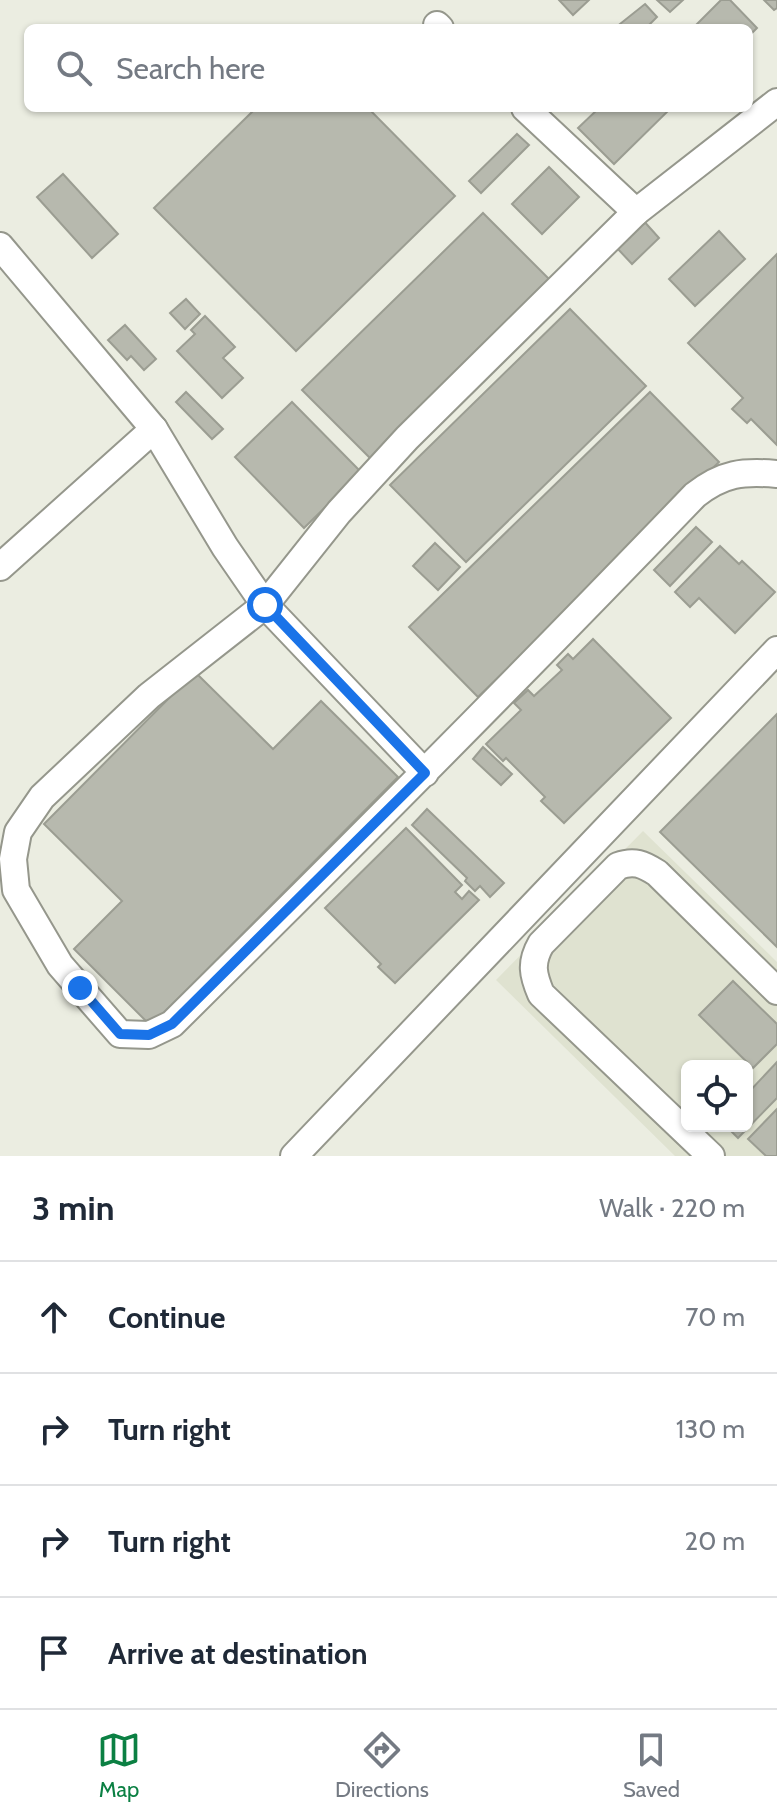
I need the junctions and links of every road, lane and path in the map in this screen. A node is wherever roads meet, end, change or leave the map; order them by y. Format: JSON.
{"nodes":[{"id":1,"x":777,"y":102,"type":"edge"},
{"id":2,"x":529,"y":112,"type":"edge"},
{"id":3,"x":636,"y":212,"type":"junction"},
{"id":4,"x":0,"y":246,"type":"edge"},
{"id":5,"x":154,"y":429,"type":"junction"},
{"id":6,"x":777,"y":474,"type":"edge"},
{"id":7,"x":0,"y":567,"type":"edge"},
{"id":8,"x":265,"y":605,"type":"junction"},
{"id":9,"x":777,"y":650,"type":"edge"},
{"id":10,"x":425,"y":773,"type":"junction"},
{"id":11,"x":777,"y":991,"type":"edge"},
{"id":12,"x":294,"y":1156,"type":"edge"},
{"id":13,"x":711,"y":1156,"type":"edge"}],
"edges":[{"from":1,"to":3,"type":"street"},
{"from":2,"to":3,"type":"street"},
{"from":3,"to":8,"type":"street"},
{"from":4,"to":5,"type":"street"},
{"from":5,"to":7,"type":"street"},
{"from":5,"to":8,"type":"street"},
{"from":6,"to":10,"type":"street"},
{"from":8,"to":10,"type":"street"},
{"from":8,"to":10,"type":"street"},
{"from":9,"to":12,"type":"street"},
{"from":11,"to":13,"type":"street"}]}
